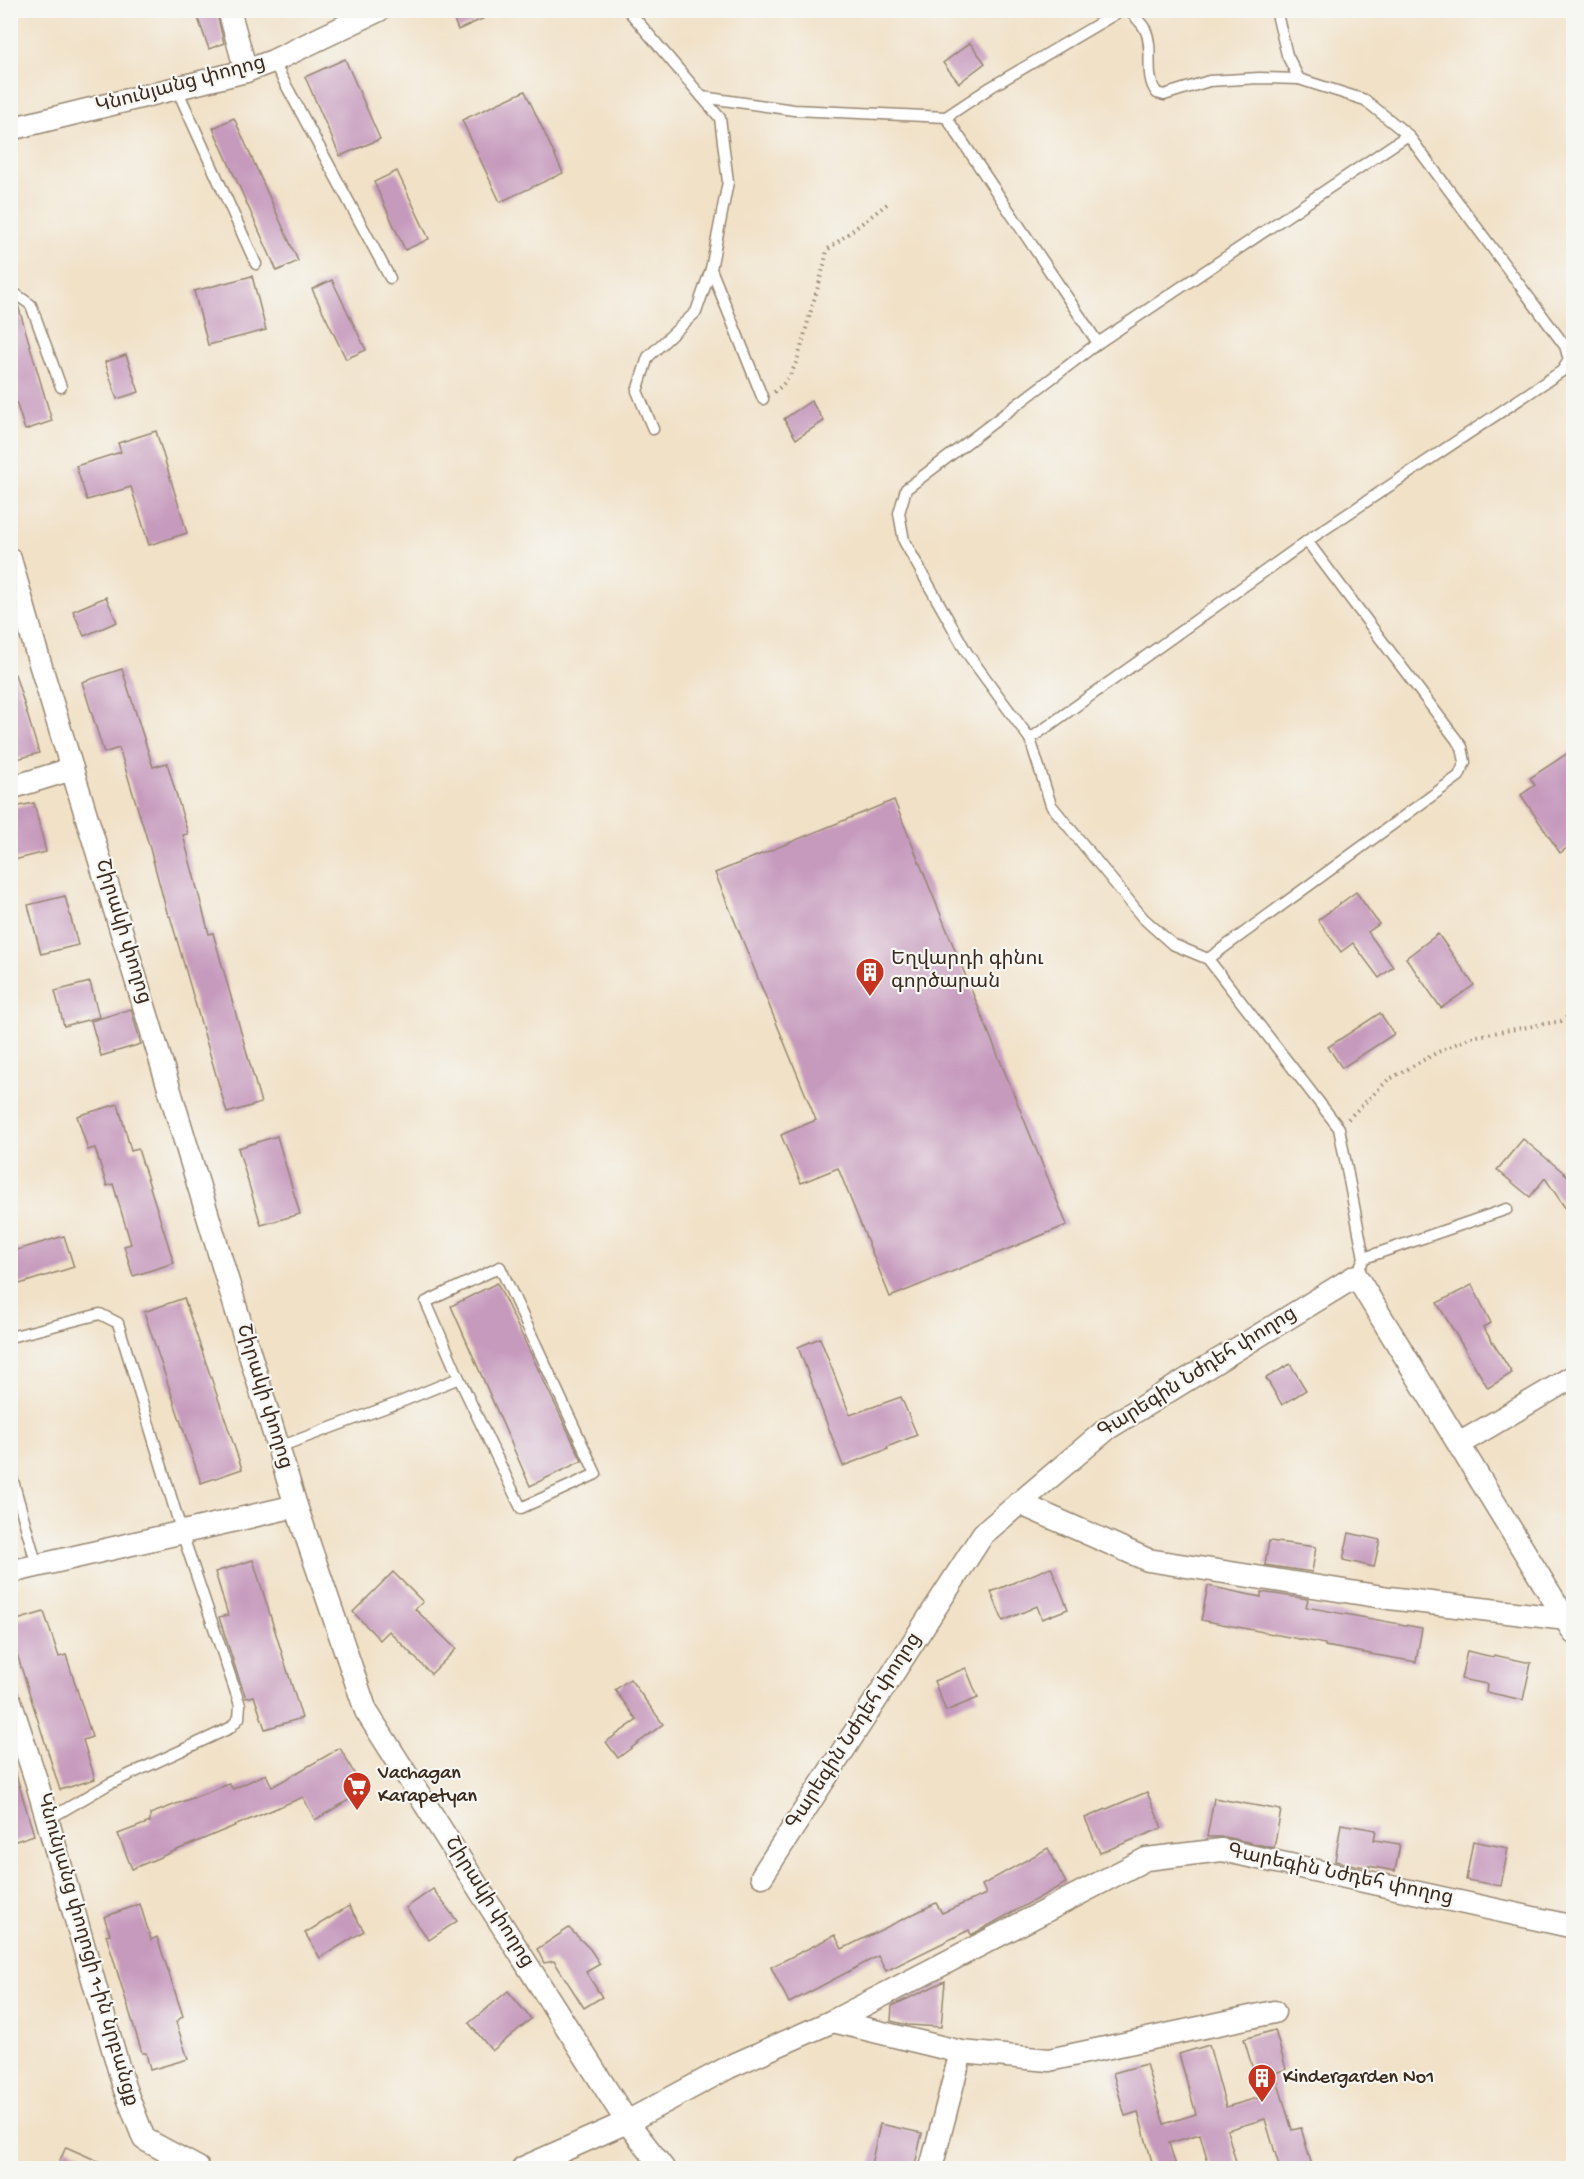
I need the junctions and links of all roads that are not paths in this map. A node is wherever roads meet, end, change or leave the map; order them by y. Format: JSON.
{"nodes":[{"id":1,"x":229,"y":10,"type":"edge"},
{"id":2,"x":379,"y":10,"type":"edge"},
{"id":3,"x":628,"y":10,"type":"edge"},
{"id":4,"x":1122,"y":10,"type":"edge"},
{"id":5,"x":1129,"y":10,"type":"edge"},
{"id":6,"x":1276,"y":10,"type":"edge"},
{"id":7,"x":273,"y":61,"type":"junction"},
{"id":8,"x":246,"y":71,"type":"junction"},
{"id":9,"x":1299,"y":80,"type":"junction"},
{"id":10,"x":177,"y":89,"type":"junction"},
{"id":11,"x":702,"y":97,"type":"junction"},
{"id":12,"x":946,"y":117,"type":"junction"},
{"id":13,"x":10,"y":129,"type":"edge"},
{"id":14,"x":1408,"y":135,"type":"junction"},
{"id":15,"x":256,"y":264,"type":"dead end"},
{"id":16,"x":711,"y":269,"type":"junction"},
{"id":17,"x":390,"y":278,"type":"dead end"},
{"id":18,"x":10,"y":294,"type":"edge"},
{"id":19,"x":1098,"y":343,"type":"junction"},
{"id":20,"x":61,"y":387,"type":"dead end"},
{"id":21,"x":763,"y":399,"type":"road end"},
{"id":22,"x":653,"y":429,"type":"dead end"},
{"id":23,"x":1307,"y":541,"type":"junction"},
{"id":24,"x":10,"y":559,"type":"edge"},
{"id":25,"x":1030,"y":739,"type":"junction"},
{"id":26,"x":72,"y":769,"type":"junction"},
{"id":27,"x":10,"y":788,"type":"edge"},
{"id":28,"x":1208,"y":959,"type":"junction"},
{"id":29,"x":1507,"y":1209,"type":"dead end"},
{"id":30,"x":1360,"y":1267,"type":"junction"},
{"id":31,"x":10,"y":1337,"type":"edge"},
{"id":32,"x":1574,"y":1376,"type":"edge"},
{"id":33,"x":459,"y":1378,"type":"junction"},
{"id":34,"x":1459,"y":1444,"type":"junction"},
{"id":35,"x":279,"y":1447,"type":"junction"},
{"id":36,"x":10,"y":1470,"type":"edge"},
{"id":37,"x":1019,"y":1503,"type":"junction"},
{"id":38,"x":296,"y":1506,"type":"junction"},
{"id":39,"x":182,"y":1533,"type":"junction"},
{"id":40,"x":37,"y":1566,"type":"junction"},
{"id":41,"x":10,"y":1572,"type":"edge"},
{"id":42,"x":1570,"y":1626,"type":"edge"},
{"id":43,"x":10,"y":1701,"type":"edge"},
{"id":44,"x":47,"y":1820,"type":"junction"},
{"id":45,"x":762,"y":1876,"type":"dead end"},
{"id":46,"x":1574,"y":1927,"type":"edge"},
{"id":47,"x":1274,"y":2012,"type":"dead end"},
{"id":48,"x":833,"y":2021,"type":"junction"},
{"id":49,"x":961,"y":2052,"type":"junction"},
{"id":50,"x":627,"y":2122,"type":"junction"},
{"id":51,"x":662,"y":2168,"type":"edge"},
{"id":52,"x":198,"y":2169,"type":"edge"},
{"id":53,"x":523,"y":2169,"type":"edge"},
{"id":54,"x":931,"y":2169,"type":"edge"}],
"edges":[{"from":1,"to":8,"type":"street"},
{"from":2,"to":7,"type":"street","name":"Կնունյանց փողոց"},
{"from":3,"to":11,"type":"lane"},
{"from":4,"to":12,"type":"lane"},
{"from":5,"to":9,"type":"lane"},
{"from":6,"to":9,"type":"lane"},
{"from":7,"to":8,"type":"street","name":"Կնունյանց փողոց"},
{"from":7,"to":17,"type":"lane"},
{"from":8,"to":10,"type":"street","name":"Կնունյանց փողոց"},
{"from":9,"to":14,"type":"lane"},
{"from":10,"to":13,"type":"street","name":"Կնունյանց փողոց"},
{"from":10,"to":15,"type":"lane"},
{"from":11,"to":12,"type":"lane"},
{"from":11,"to":16,"type":"lane"},
{"from":12,"to":19,"type":"lane"},
{"from":14,"to":19,"type":"lane"},
{"from":14,"to":23,"type":"lane"},
{"from":16,"to":21,"type":"lane"},
{"from":16,"to":22,"type":"lane"},
{"from":18,"to":20,"type":"lane"},
{"from":19,"to":25,"type":"lane"},
{"from":23,"to":25,"type":"lane"},
{"from":23,"to":28,"type":"lane"},
{"from":24,"to":26,"type":"street","name":"Շիրակի փողոց"},
{"from":25,"to":28,"type":"lane"},
{"from":26,"to":27,"type":"street"},
{"from":26,"to":35,"type":"street","name":"Շիրակի փողոց"},
{"from":28,"to":30,"type":"lane"},
{"from":29,"to":30,"type":"lane"},
{"from":30,"to":34,"type":"street"},
{"from":30,"to":37,"type":"street","name":"Գարեգին Նժդեհ փողոց"},
{"from":31,"to":39,"type":"lane"},
{"from":32,"to":34,"type":"street"},
{"from":33,"to":33,"type":"lane"},
{"from":33,"to":35,"type":"lane"},
{"from":34,"to":42,"type":"street"},
{"from":35,"to":38,"type":"street","name":"Շիրակի փողոց"},
{"from":36,"to":40,"type":"lane"},
{"from":37,"to":42,"type":"street"},
{"from":37,"to":45,"type":"street","name":"Գարեգին Նժդեհ փողոց"},
{"from":38,"to":39,"type":"street"},
{"from":38,"to":50,"type":"street","name":"Շիրակի փողոց"},
{"from":39,"to":40,"type":"street"},
{"from":39,"to":44,"type":"lane"},
{"from":40,"to":41,"type":"street"},
{"from":43,"to":44,"type":"street","name":"Կնունյանց փողոցի 1-ին նրբանցք"},
{"from":44,"to":52,"type":"street","name":"Կնունյանց փողոցի 1-ին նրբանցք"},
{"from":46,"to":48,"type":"street","name":"Գարեգին Նժդեհ փողոց"},
{"from":47,"to":49,"type":"street"},
{"from":48,"to":49,"type":"street"},
{"from":48,"to":50,"type":"street","name":"Գարեգին Նժդեհ փողոց"},
{"from":49,"to":54,"type":"street"},
{"from":50,"to":51,"type":"street","name":"Շիրակի փողոց"},
{"from":50,"to":53,"type":"street","name":"Գարեգին Նժդեհ փողոց"}]}
